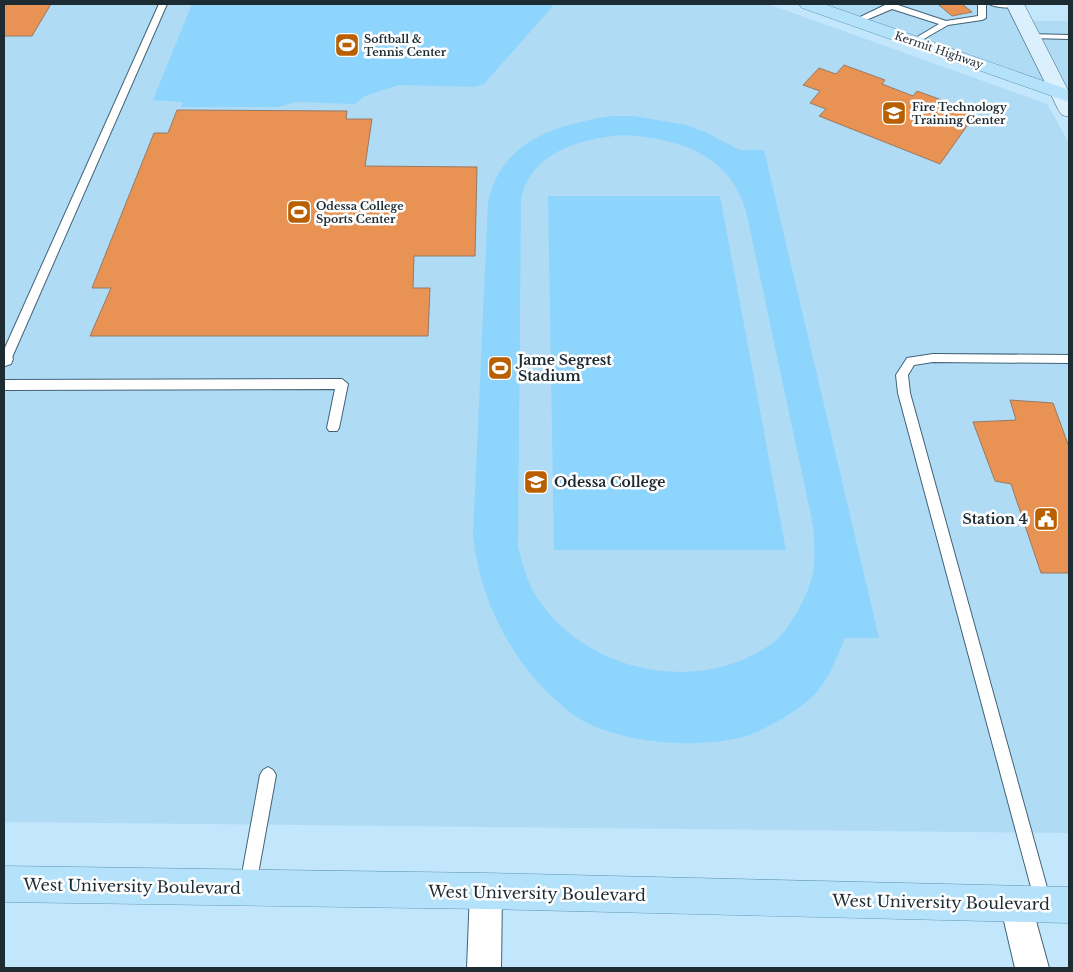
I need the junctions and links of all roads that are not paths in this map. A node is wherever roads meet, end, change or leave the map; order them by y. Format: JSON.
{"nodes":[{"id":1,"x":163,"y":4,"type":"edge"},
{"id":2,"x":808,"y":4,"type":"edge"},
{"id":3,"x":982,"y":4,"type":"edge"},
{"id":4,"x":993,"y":4,"type":"edge"},
{"id":5,"x":1016,"y":4,"type":"edge"},
{"id":6,"x":891,"y":5,"type":"edge"},
{"id":7,"x":856,"y":20,"type":"junction"},
{"id":8,"x":946,"y":24,"type":"junction"},
{"id":9,"x":1031,"y":36,"type":"junction"},
{"id":10,"x":1069,"y":37,"type":"edge"},
{"id":11,"x":916,"y":42,"type":"junction"},
{"id":12,"x":1064,"y":94,"type":"edge"},
{"id":13,"x":1069,"y":111,"type":"edge"},
{"id":14,"x":1069,"y":359,"type":"edge"},
{"id":15,"x":4,"y":360,"type":"edge"},
{"id":16,"x":4,"y":385,"type":"edge"},
{"id":17,"x":333,"y":428,"type":"dead end"},
{"id":18,"x":268,"y":775,"type":"dead end"},
{"id":19,"x":4,"y":884,"type":"edge"},
{"id":20,"x":248,"y":888,"type":"junction"},
{"id":21,"x":486,"y":891,"type":"junction"},
{"id":22,"x":1043,"y":904,"type":"edge"},
{"id":23,"x":484,"y":968,"type":"edge"},
{"id":24,"x":1032,"y":968,"type":"edge"}],
"edges":[{"from":1,"to":15,"type":"lane"},
{"from":2,"to":7,"type":"main road","name":"Kermit Highway"},
{"from":3,"to":8,"type":"lane"},
{"from":4,"to":5,"type":"lane"},
{"from":5,"to":9,"type":"main road"},
{"from":6,"to":7,"type":"lane"},
{"from":6,"to":8,"type":"lane"},
{"from":7,"to":11,"type":"main road","name":"Kermit Highway"},
{"from":8,"to":11,"type":"lane"},
{"from":9,"to":10,"type":"lane"},
{"from":9,"to":12,"type":"main road"},
{"from":11,"to":12,"type":"main road","name":"Kermit Highway"},
{"from":12,"to":13,"type":"main road"},
{"from":14,"to":22,"type":"lane"},
{"from":16,"to":17,"type":"lane"},
{"from":18,"to":20,"type":"lane"},
{"from":19,"to":20,"type":"main road","name":"West University Boulevard"},
{"from":20,"to":21,"type":"main road","name":"West University Boulevard"},
{"from":21,"to":22,"type":"main road","name":"West University Boulevard"},
{"from":21,"to":23,"type":"street"},
{"from":22,"to":24,"type":"street"}]}
